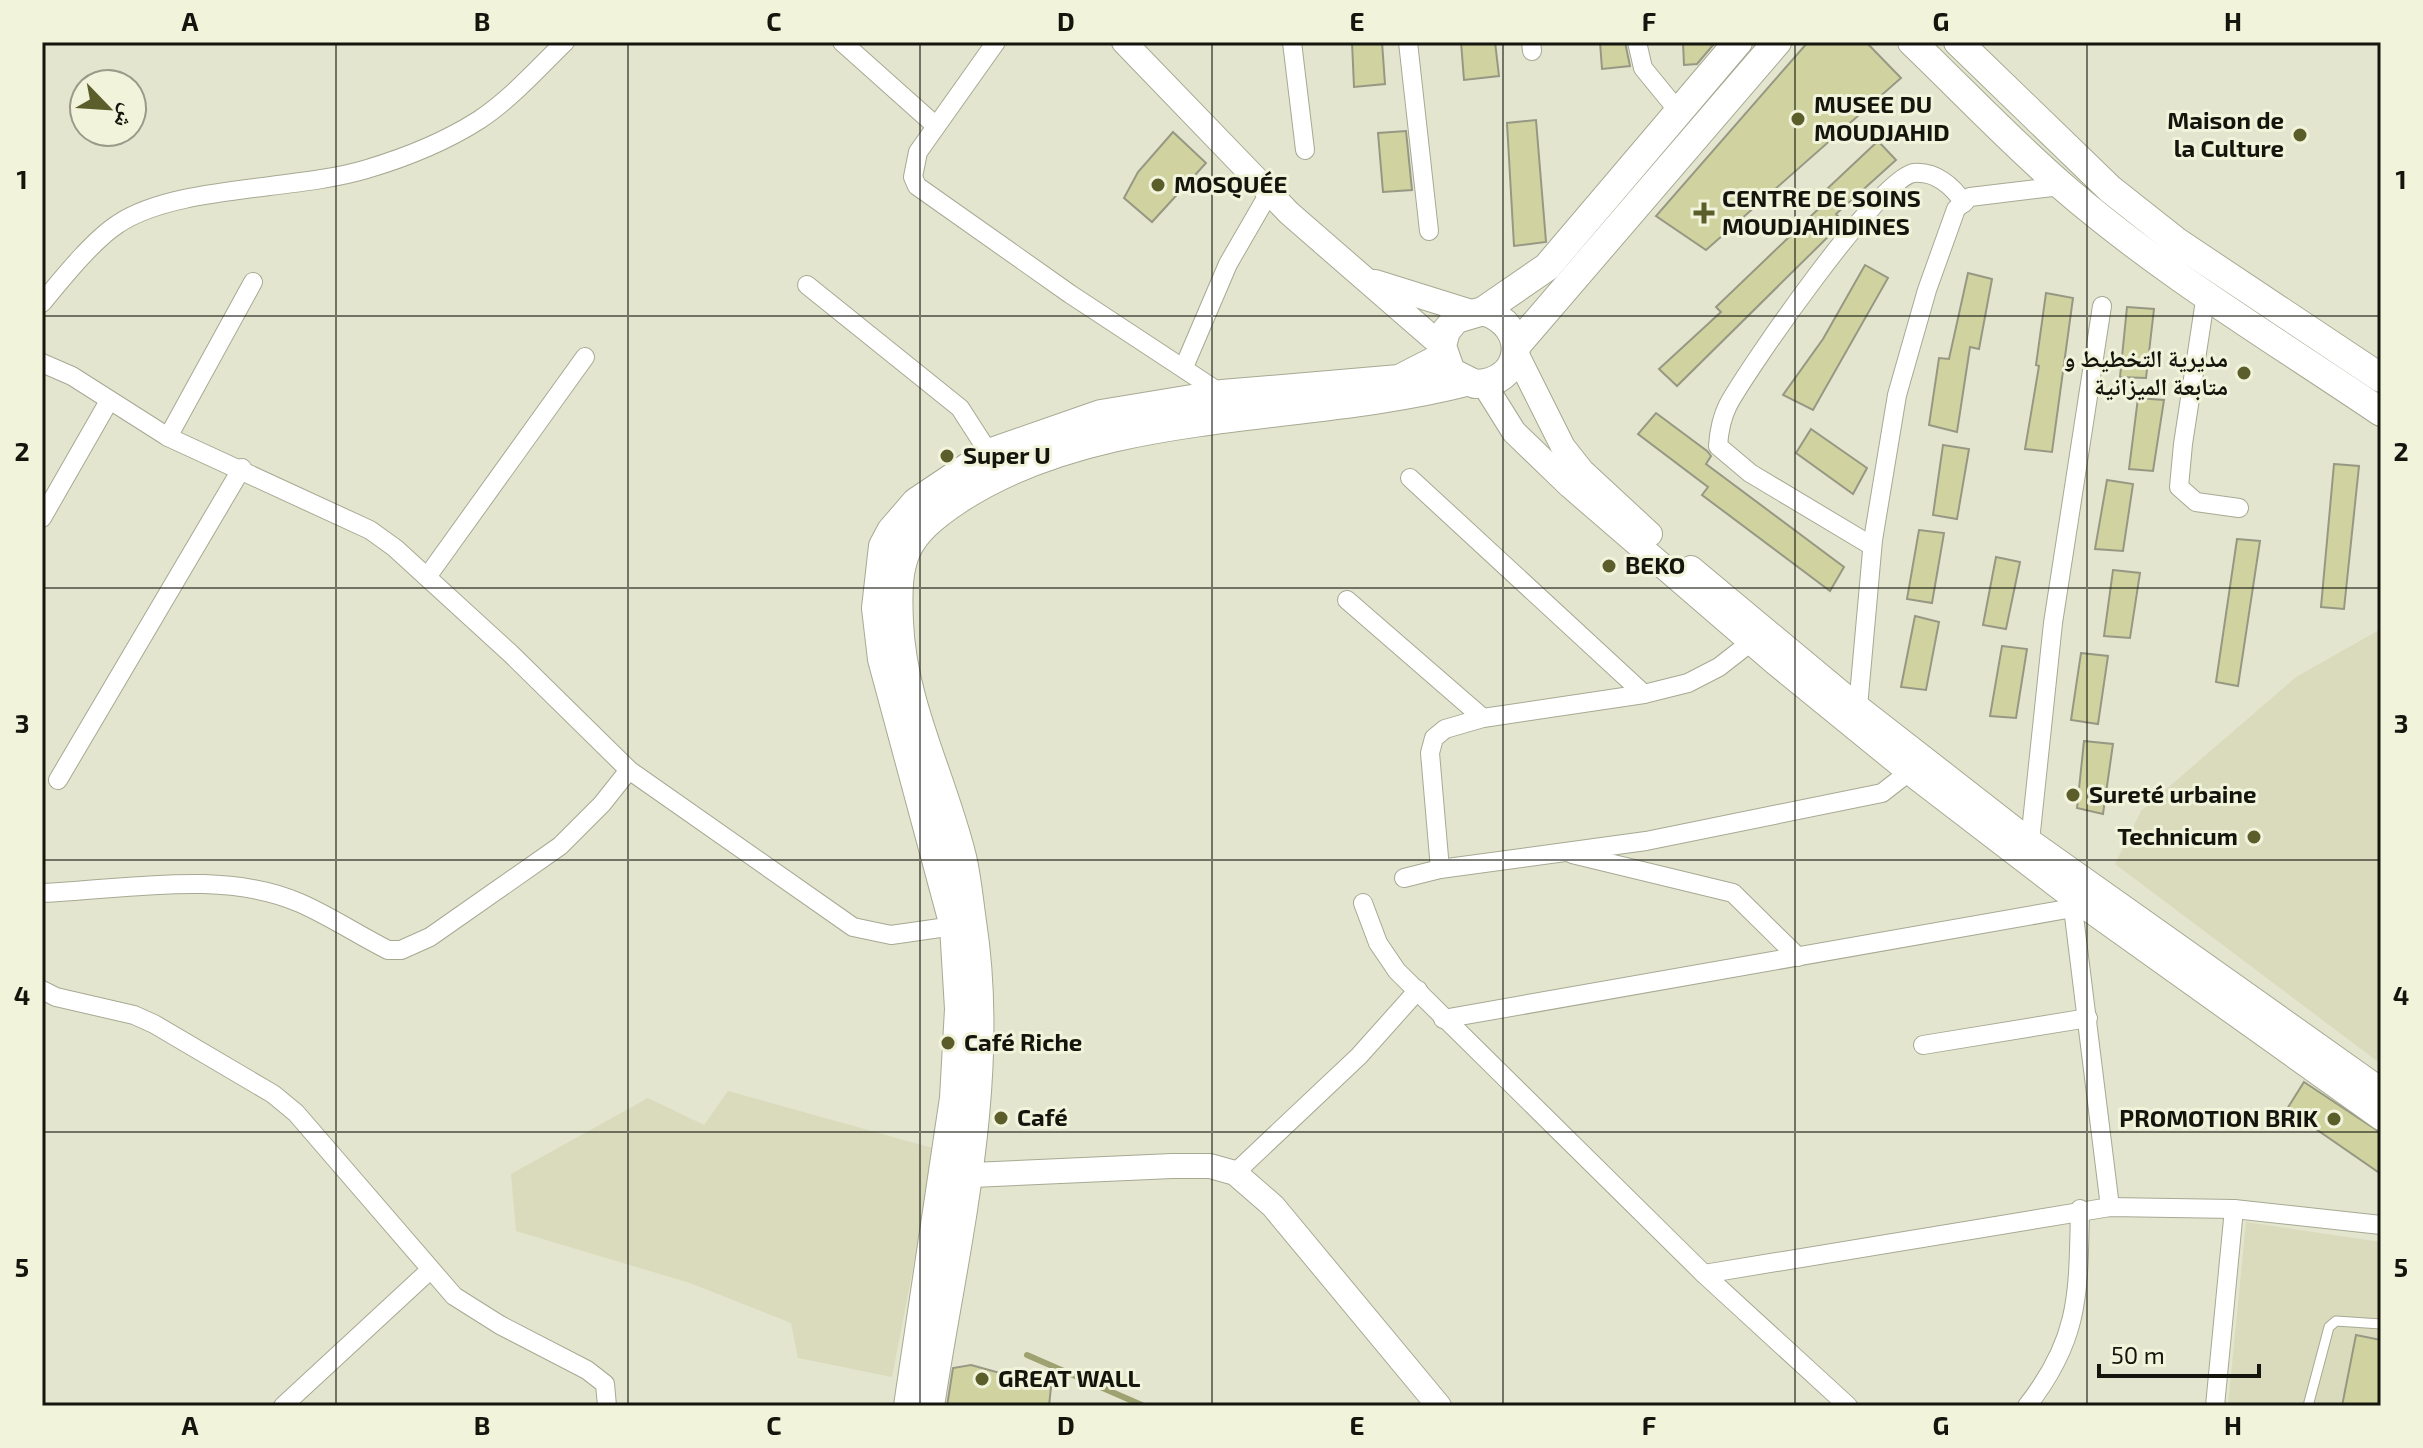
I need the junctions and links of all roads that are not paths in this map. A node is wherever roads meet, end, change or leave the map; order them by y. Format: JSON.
{"nodes":[{"id":1,"x":565,"y":42,"type":"edge"},
{"id":2,"x":842,"y":42,"type":"edge"},
{"id":3,"x":996,"y":42,"type":"edge"},
{"id":4,"x":1124,"y":42,"type":"edge"},
{"id":5,"x":1292,"y":42,"type":"edge"},
{"id":6,"x":1408,"y":42,"type":"edge"},
{"id":7,"x":1637,"y":42,"type":"edge"},
{"id":8,"x":1777,"y":42,"type":"edge"},
{"id":9,"x":1912,"y":42,"type":"edge"},
{"id":10,"x":1958,"y":42,"type":"edge"},
{"id":11,"x":1737,"y":43,"type":"edge"},
{"id":12,"x":1679,"y":112,"type":"junction"},
{"id":13,"x":936,"y":126,"type":"junction"},
{"id":14,"x":1305,"y":150,"type":"dead end"},
{"id":15,"x":2061,"y":186,"type":"junction"},
{"id":16,"x":1269,"y":193,"type":"junction"},
{"id":17,"x":1964,"y":203,"type":"junction"},
{"id":18,"x":1429,"y":231,"type":"dead end"},
{"id":19,"x":1369,"y":280,"type":"junction"},
{"id":20,"x":253,"y":282,"type":"dead end"},
{"id":21,"x":807,"y":285,"type":"dead end"},
{"id":22,"x":2206,"y":294,"type":"junction"},
{"id":23,"x":42,"y":303,"type":"edge"},
{"id":24,"x":2102,"y":306,"type":"dead end"},
{"id":25,"x":1477,"y":311,"type":"junction"},
{"id":26,"x":1516,"y":350,"type":"junction"},
{"id":27,"x":1443,"y":351,"type":"junction"},
{"id":28,"x":585,"y":357,"type":"dead end"},
{"id":29,"x":42,"y":363,"type":"edge"},
{"id":30,"x":1184,"y":367,"type":"junction"},
{"id":31,"x":2381,"y":378,"type":"edge"},
{"id":32,"x":1475,"y":383,"type":"junction"},
{"id":33,"x":1222,"y":394,"type":"junction"},
{"id":34,"x":109,"y":401,"type":"junction"},
{"id":35,"x":2381,"y":412,"type":"edge"},
{"id":36,"x":168,"y":437,"type":"junction"},
{"id":37,"x":989,"y":453,"type":"junction"},
{"id":38,"x":242,"y":468,"type":"junction"},
{"id":39,"x":1410,"y":478,"type":"dead end"},
{"id":40,"x":2239,"y":508,"type":"dead end"},
{"id":41,"x":42,"y":518,"type":"edge"},
{"id":42,"x":1872,"y":546,"type":"junction"},
{"id":43,"x":427,"y":577,"type":"junction"},
{"id":44,"x":1347,"y":600,"type":"dead end"},
{"id":45,"x":1751,"y":642,"type":"junction"},
{"id":46,"x":1644,"y":694,"type":"junction"},
{"id":47,"x":1858,"y":707,"type":"junction"},
{"id":48,"x":1483,"y":718,"type":"junction"},
{"id":49,"x":629,"y":770,"type":"junction"},
{"id":50,"x":1909,"y":772,"type":"junction"},
{"id":51,"x":58,"y":780,"type":"dead end"},
{"id":52,"x":2025,"y":850,"type":"junction"},
{"id":53,"x":1562,"y":851,"type":"junction"},
{"id":54,"x":1440,"y":869,"type":"junction"},
{"id":55,"x":1404,"y":878,"type":"dead end"},
{"id":56,"x":42,"y":893,"type":"edge"},
{"id":57,"x":1363,"y":903,"type":"dead end"},
{"id":58,"x":2075,"y":905,"type":"junction"},
{"id":59,"x":954,"y":926,"type":"junction"},
{"id":60,"x":1798,"y":957,"type":"junction"},
{"id":61,"x":42,"y":990,"type":"edge"},
{"id":62,"x":1418,"y":990,"type":"junction"},
{"id":63,"x":2088,"y":1018,"type":"junction"},
{"id":64,"x":1443,"y":1019,"type":"junction"},
{"id":65,"x":1923,"y":1045,"type":"dead end"},
{"id":66,"x":2381,"y":1090,"type":"edge"},
{"id":67,"x":2381,"y":1118,"type":"edge"},
{"id":68,"x":1235,"y":1173,"type":"junction"},
{"id":69,"x":955,"y":1175,"type":"junction"},
{"id":70,"x":2110,"y":1207,"type":"junction"},
{"id":71,"x":2080,"y":1209,"type":"junction"},
{"id":72,"x":2234,"y":1209,"type":"junction"},
{"id":73,"x":2381,"y":1225,"type":"edge"},
{"id":74,"x":947,"y":1228,"type":"junction"},
{"id":75,"x":429,"y":1271,"type":"junction"},
{"id":76,"x":1704,"y":1274,"type":"junction"},
{"id":77,"x":2381,"y":1324,"type":"edge"},
{"id":78,"x":283,"y":1406,"type":"edge"},
{"id":79,"x":607,"y":1406,"type":"edge"},
{"id":80,"x":908,"y":1406,"type":"edge"},
{"id":81,"x":930,"y":1406,"type":"edge"},
{"id":82,"x":1439,"y":1406,"type":"edge"},
{"id":83,"x":1848,"y":1406,"type":"edge"},
{"id":84,"x":2027,"y":1406,"type":"edge"},
{"id":85,"x":2215,"y":1406,"type":"edge"},
{"id":86,"x":2308,"y":1406,"type":"edge"}],
"edges":[{"from":1,"to":23,"type":"street"},
{"from":2,"to":13,"type":"street"},
{"from":3,"to":13,"type":"street"},
{"from":4,"to":16,"type":"main road"},
{"from":5,"to":14,"type":"street"},
{"from":6,"to":18,"type":"street"},
{"from":7,"to":12,"type":"street"},
{"from":8,"to":26,"type":"main road"},
{"from":9,"to":15,"type":"main road"},
{"from":10,"to":31,"type":"main road"},
{"from":11,"to":12,"type":"main road"},
{"from":12,"to":25,"type":"main road"},
{"from":13,"to":30,"type":"street"},
{"from":15,"to":17,"type":"street"},
{"from":15,"to":22,"type":"main road"},
{"from":16,"to":19,"type":"main road"},
{"from":16,"to":30,"type":"street"},
{"from":17,"to":42,"type":"street"},
{"from":17,"to":42,"type":"street"},
{"from":19,"to":25,"type":"main road"},
{"from":19,"to":27,"type":"main road"},
{"from":20,"to":36,"type":"street"},
{"from":21,"to":37,"type":"street"},
{"from":22,"to":35,"type":"main road"},
{"from":22,"to":40,"type":"street"},
{"from":24,"to":52,"type":"street"},
{"from":25,"to":26,"type":"main road"},
{"from":25,"to":27,"type":"main road"},
{"from":26,"to":32,"type":"main road"},
{"from":26,"to":47,"type":"main road"},
{"from":27,"to":32,"type":"main road"},
{"from":27,"to":33,"type":"main road"},
{"from":28,"to":43,"type":"street"},
{"from":29,"to":34,"type":"street"},
{"from":30,"to":33,"type":"street"},
{"from":32,"to":45,"type":"main road"},
{"from":32,"to":69,"type":"main road"},
{"from":33,"to":37,"type":"main road"},
{"from":34,"to":36,"type":"street"},
{"from":34,"to":41,"type":"street"},
{"from":36,"to":38,"type":"street"},
{"from":37,"to":59,"type":"main road"},
{"from":38,"to":43,"type":"street"},
{"from":38,"to":51,"type":"street"},
{"from":39,"to":46,"type":"street"},
{"from":42,"to":47,"type":"street"},
{"from":43,"to":49,"type":"street"},
{"from":44,"to":48,"type":"street"},
{"from":45,"to":46,"type":"street"},
{"from":45,"to":50,"type":"main road"},
{"from":46,"to":48,"type":"street"},
{"from":47,"to":52,"type":"main road"},
{"from":48,"to":54,"type":"street"},
{"from":49,"to":56,"type":"street"},
{"from":49,"to":59,"type":"street"},
{"from":50,"to":52,"type":"main road"},
{"from":50,"to":53,"type":"street"},
{"from":52,"to":58,"type":"main road"},
{"from":52,"to":66,"type":"main road"},
{"from":53,"to":54,"type":"street"},
{"from":53,"to":60,"type":"street"},
{"from":54,"to":55,"type":"street"},
{"from":57,"to":62,"type":"street"},
{"from":58,"to":60,"type":"street"},
{"from":58,"to":63,"type":"street"},
{"from":58,"to":67,"type":"main road"},
{"from":59,"to":69,"type":"main road"},
{"from":60,"to":64,"type":"street"},
{"from":61,"to":75,"type":"street"},
{"from":62,"to":64,"type":"street"},
{"from":62,"to":68,"type":"street"},
{"from":63,"to":65,"type":"street"},
{"from":63,"to":70,"type":"street"},
{"from":64,"to":76,"type":"street"},
{"from":68,"to":69,"type":"main road"},
{"from":68,"to":82,"type":"main road"},
{"from":69,"to":74,"type":"main road"},
{"from":70,"to":71,"type":"street"},
{"from":70,"to":72,"type":"street"},
{"from":71,"to":76,"type":"street"},
{"from":71,"to":84,"type":"street"},
{"from":72,"to":73,"type":"street"},
{"from":72,"to":85,"type":"street"},
{"from":74,"to":80,"type":"main road"},
{"from":74,"to":81,"type":"main road"},
{"from":75,"to":78,"type":"street"},
{"from":75,"to":79,"type":"street"},
{"from":76,"to":83,"type":"street"},
{"from":77,"to":86,"type":"lane"}]}
